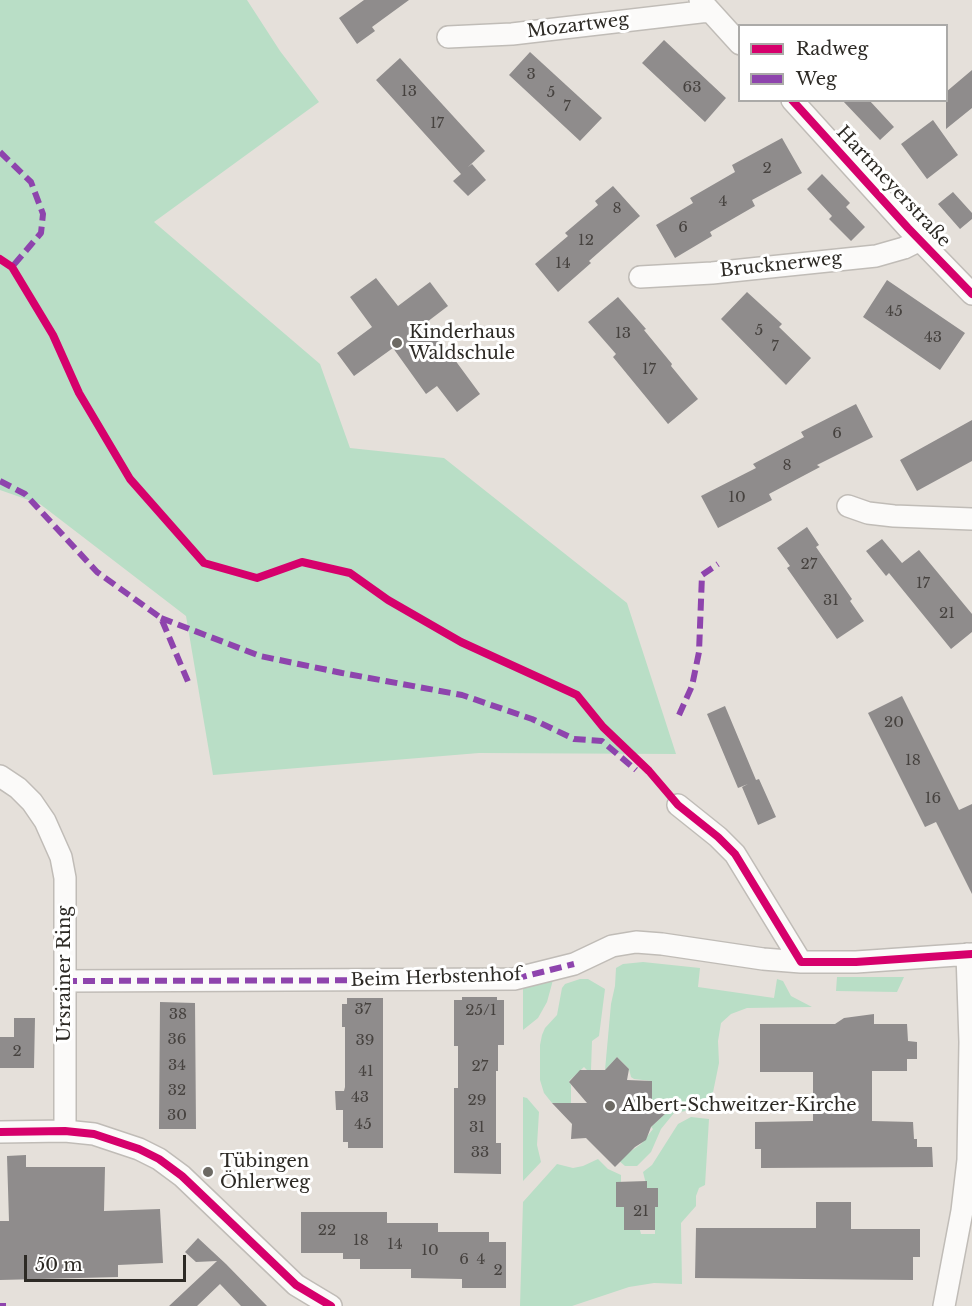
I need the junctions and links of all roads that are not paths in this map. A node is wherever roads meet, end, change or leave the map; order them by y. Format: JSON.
{"nodes":[{"id":1,"x":704,"y":6,"type":"edge"},
{"id":2,"x":448,"y":36,"type":"dead end"},
{"id":3,"x":738,"y":42,"type":"edge"},
{"id":4,"x":794,"y":102,"type":"edge"},
{"id":5,"x":920,"y":240,"type":"junction"},
{"id":6,"x":640,"y":277,"type":"dead end"},
{"id":7,"x":972,"y":294,"type":"edge"},
{"id":8,"x":848,"y":506,"type":"dead end"},
{"id":9,"x":972,"y":519,"type":"edge"},
{"id":10,"x":0,"y":776,"type":"edge"},
{"id":11,"x":678,"y":805,"type":"dead end"},
{"id":12,"x":970,"y":954,"type":"edge"},
{"id":13,"x":801,"y":962,"type":"junction"},
{"id":14,"x":65,"y":981,"type":"junction"},
{"id":15,"x":65,"y":1131,"type":"junction"},
{"id":16,"x":0,"y":1132,"type":"edge"},
{"id":17,"x":967,"y":1205,"type":"edge"},
{"id":18,"x":331,"y":1306,"type":"edge"},
{"id":19,"x":944,"y":1306,"type":"edge"}],
"edges":[{"from":1,"to":2,"type":"street","name":"Mozartweg"},
{"from":1,"to":3,"type":"street"},
{"from":4,"to":5,"type":"street","name":"Hartmeyerstraße"},
{"from":5,"to":6,"type":"street","name":"Brucknerweg"},
{"from":5,"to":7,"type":"street","name":"Hartmeyerstraße"},
{"from":8,"to":9,"type":"street"},
{"from":10,"to":14,"type":"street","name":"Ursrainer Ring"},
{"from":11,"to":13,"type":"street"},
{"from":12,"to":13,"type":"street","name":"Beim Herbstenhof"},
{"from":12,"to":17,"type":"street","name":"Beim Herbstenhof"},
{"from":13,"to":14,"type":"street","name":"Beim Herbstenhof"},
{"from":14,"to":15,"type":"street","name":"Ursrainer Ring"},
{"from":15,"to":16,"type":"street"},
{"from":15,"to":18,"type":"street"},
{"from":17,"to":19,"type":"street","name":"Beim Herbstenhof"}]}
